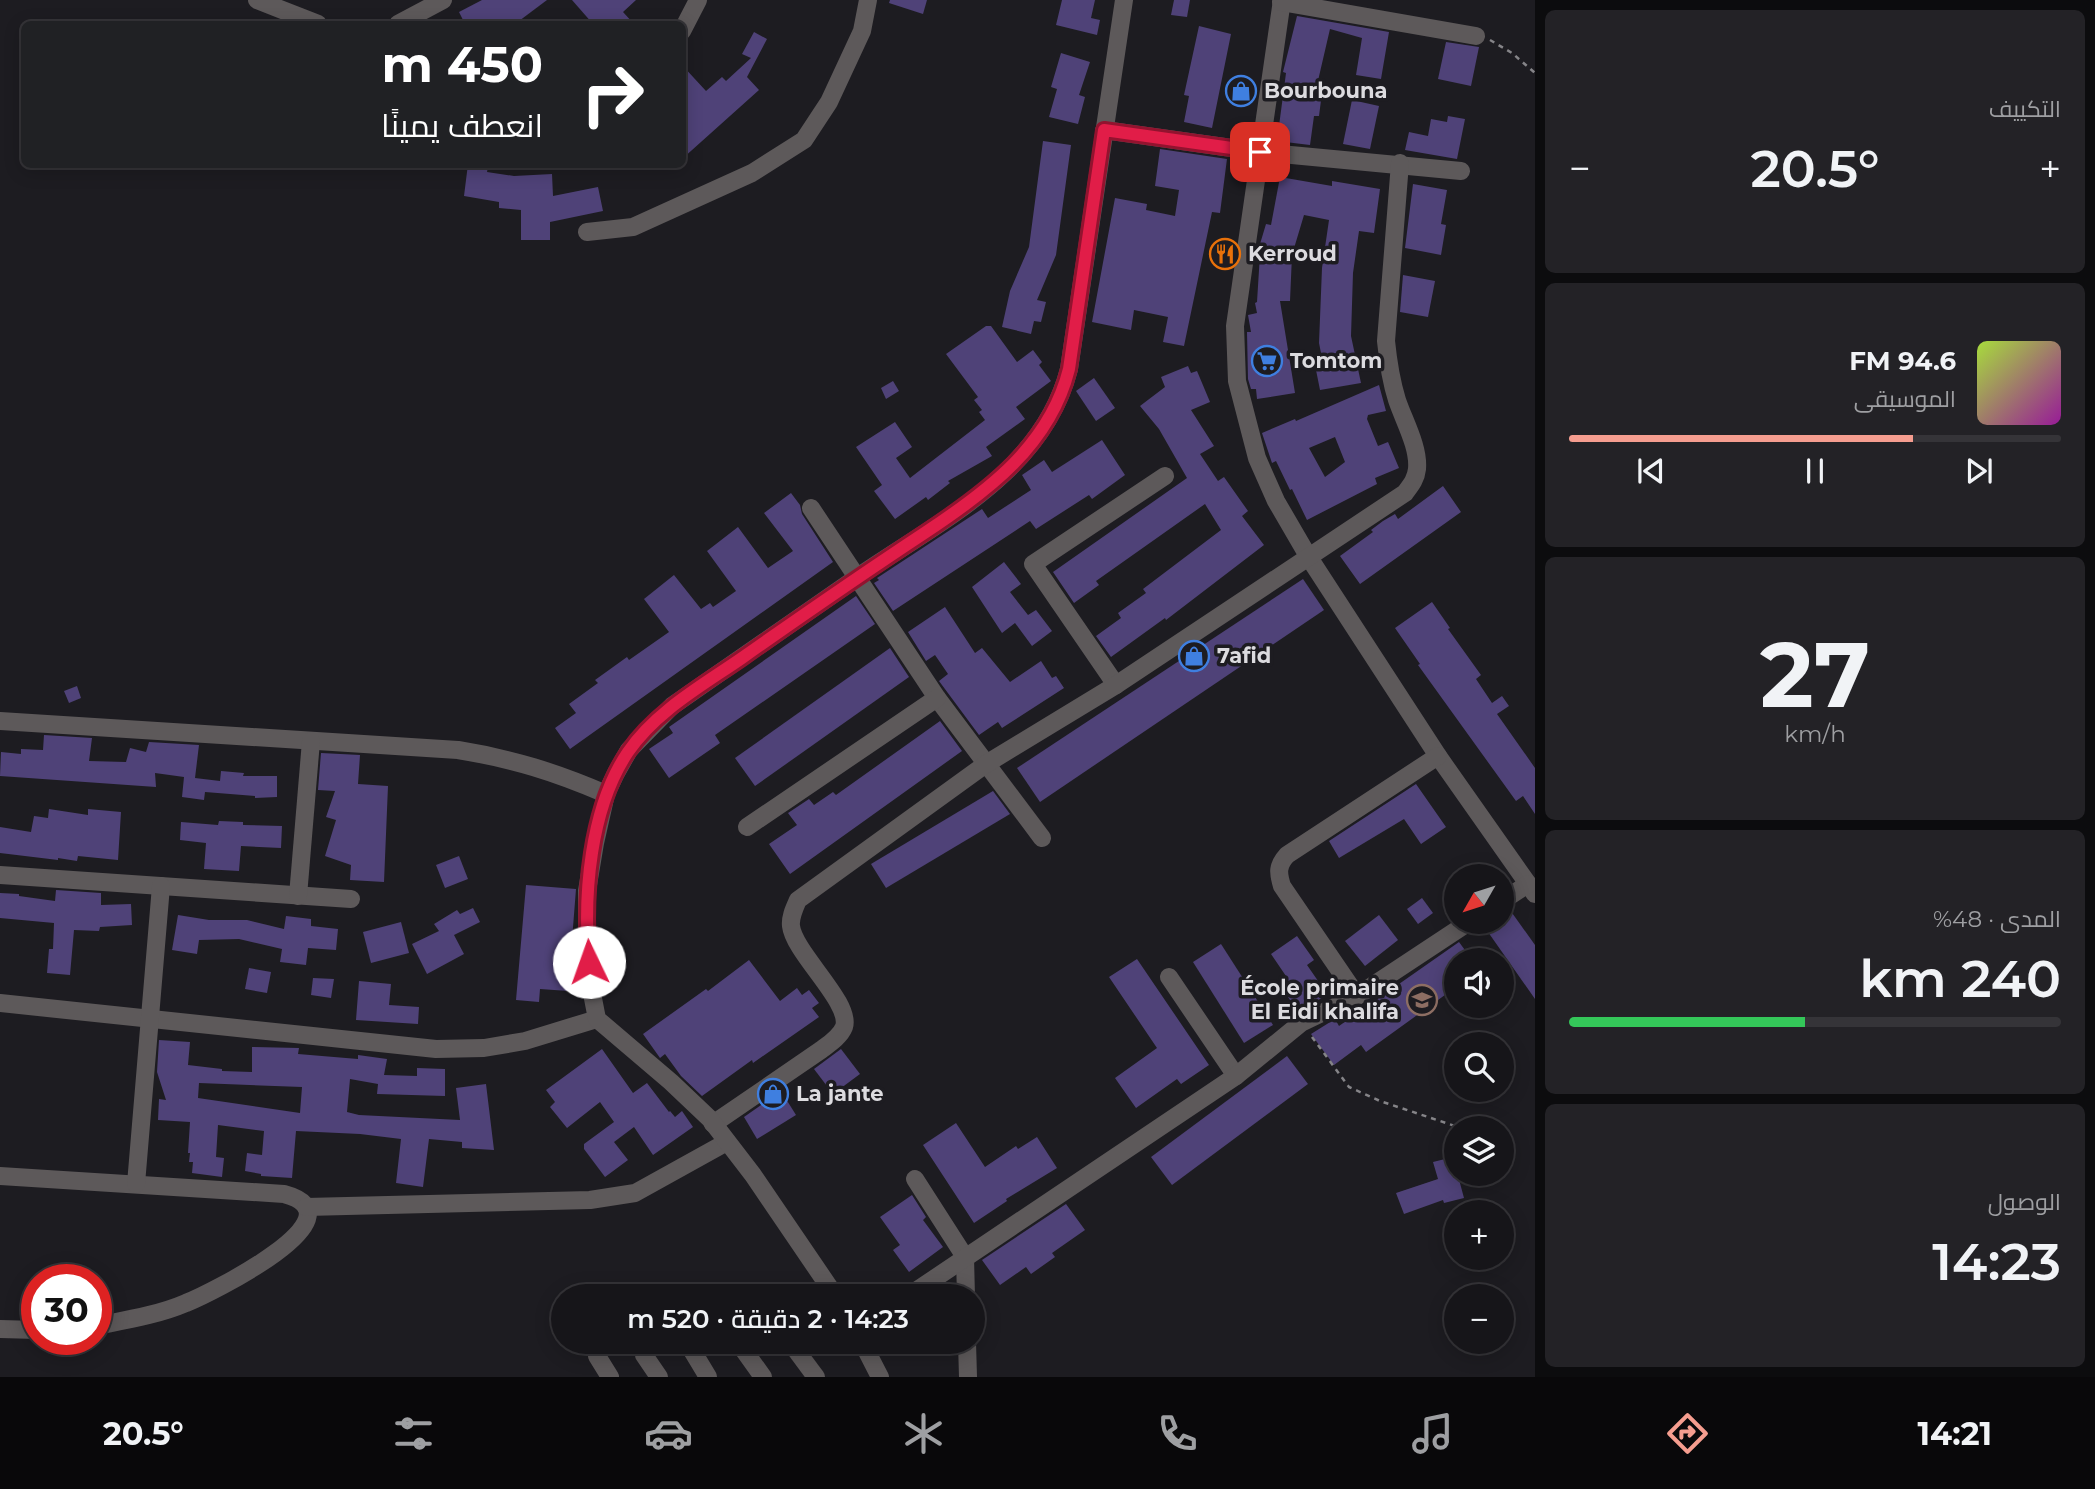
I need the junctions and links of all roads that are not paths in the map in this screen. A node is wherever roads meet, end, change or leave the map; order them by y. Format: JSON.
{"nodes":[{"id":1,"x":257,"y":0,"type":"edge"},
{"id":2,"x":443,"y":0,"type":"edge"},
{"id":3,"x":698,"y":0,"type":"edge"},
{"id":4,"x":868,"y":0,"type":"edge"},
{"id":5,"x":1124,"y":0,"type":"edge"},
{"id":6,"x":1282,"y":1,"type":"edge"},
{"id":7,"x":310,"y":21,"type":"edge"},
{"id":8,"x":404,"y":21,"type":"edge"},
{"id":9,"x":686,"y":23,"type":"edge"},
{"id":10,"x":1476,"y":36,"type":"road end"},
{"id":11,"x":1104,"y":130,"type":"junction"},
{"id":12,"x":1260,"y":152,"type":"junction"},
{"id":13,"x":1400,"y":163,"type":"junction"},
{"id":14,"x":1461,"y":171,"type":"dead end"},
{"id":15,"x":587,"y":232,"type":"dead end"},
{"id":16,"x":1165,"y":476,"type":"dead end"},
{"id":17,"x":811,"y":508,"type":"dead end"},
{"id":18,"x":1308,"y":556,"type":"junction"},
{"id":19,"x":857,"y":577,"type":"junction"},
{"id":20,"x":1116,"y":685,"type":"junction"},
{"id":21,"x":937,"y":698,"type":"junction"},
{"id":22,"x":0,"y":721,"type":"edge"},
{"id":23,"x":311,"y":741,"type":"junction"},
{"id":24,"x":1438,"y":756,"type":"junction"},
{"id":25,"x":986,"y":764,"type":"junction"},
{"id":26,"x":607,"y":794,"type":"junction"},
{"id":27,"x":747,"y":827,"type":"dead end"},
{"id":28,"x":1042,"y":838,"type":"dead end"},
{"id":29,"x":0,"y":875,"type":"edge"},
{"id":30,"x":161,"y":886,"type":"junction"},
{"id":31,"x":1531,"y":889,"type":"edge"},
{"id":32,"x":298,"y":895,"type":"junction"},
{"id":33,"x":1514,"y":896,"type":"edge"},
{"id":34,"x":351,"y":899,"type":"dead end"},
{"id":35,"x":1451,"y":934,"type":"edge"},
{"id":36,"x":1169,"y":977,"type":"dead end"},
{"id":37,"x":1357,"y":996,"type":"junction"},
{"id":38,"x":0,"y":1003,"type":"edge"},
{"id":39,"x":597,"y":1019,"type":"junction"},
{"id":40,"x":149,"y":1020,"type":"junction"},
{"id":41,"x":1236,"y":1076,"type":"junction"},
{"id":42,"x":713,"y":1124,"type":"junction"},
{"id":43,"x":727,"y":1142,"type":"junction"},
{"id":44,"x":0,"y":1175,"type":"edge"},
{"id":45,"x":915,"y":1179,"type":"dead end"},
{"id":46,"x":136,"y":1184,"type":"junction"},
{"id":47,"x":306,"y":1207,"type":"junction"},
{"id":48,"x":965,"y":1257,"type":"junction"},
{"id":49,"x":827,"y":1284,"type":"edge"},
{"id":50,"x":926,"y":1284,"type":"edge"},
{"id":51,"x":966,"y":1284,"type":"edge"},
{"id":52,"x":112,"y":1322,"type":"edge"},
{"id":53,"x":0,"y":1329,"type":"edge"},
{"id":54,"x":21,"y":1330,"type":"edge"},
{"id":55,"x":694,"y":1354,"type":"edge"},
{"id":56,"x":747,"y":1354,"type":"edge"},
{"id":57,"x":799,"y":1354,"type":"edge"},
{"id":58,"x":868,"y":1354,"type":"edge"},
{"id":59,"x":967,"y":1354,"type":"edge"},
{"id":60,"x":644,"y":1355,"type":"dead end"},
{"id":61,"x":597,"y":1356,"type":"dead end"},
{"id":62,"x":610,"y":1377,"type":"edge"},
{"id":63,"x":659,"y":1377,"type":"edge"},
{"id":64,"x":708,"y":1377,"type":"edge"},
{"id":65,"x":763,"y":1377,"type":"edge"},
{"id":66,"x":816,"y":1377,"type":"edge"},
{"id":67,"x":880,"y":1377,"type":"edge"},
{"id":68,"x":968,"y":1377,"type":"edge"}],
"edges":[{"from":1,"to":7,"type":"street"},
{"from":2,"to":8,"type":"street"},
{"from":3,"to":9,"type":"street"},
{"from":4,"to":15,"type":"street"},
{"from":5,"to":11,"type":"street"},
{"from":6,"to":10,"type":"street"},
{"from":6,"to":12,"type":"street"},
{"from":11,"to":12,"type":"street"},
{"from":11,"to":19,"type":"street"},
{"from":12,"to":13,"type":"street"},
{"from":12,"to":18,"type":"street"},
{"from":13,"to":14,"type":"street"},
{"from":13,"to":18,"type":"street"},
{"from":16,"to":20,"type":"street"},
{"from":17,"to":19,"type":"street"},
{"from":18,"to":20,"type":"street"},
{"from":18,"to":24,"type":"street"},
{"from":19,"to":21,"type":"street"},
{"from":19,"to":26,"type":"street"},
{"from":20,"to":25,"type":"street"},
{"from":21,"to":25,"type":"street"},
{"from":21,"to":27,"type":"street"},
{"from":22,"to":23,"type":"street"},
{"from":23,"to":26,"type":"street"},
{"from":23,"to":32,"type":"street"},
{"from":24,"to":31,"type":"street"},
{"from":24,"to":37,"type":"street"},
{"from":25,"to":28,"type":"street"},
{"from":25,"to":42,"type":"street"},
{"from":26,"to":39,"type":"street"},
{"from":29,"to":30,"type":"street"},
{"from":30,"to":32,"type":"street"},
{"from":30,"to":40,"type":"street"},
{"from":31,"to":33,"type":"street"},
{"from":32,"to":34,"type":"street"},
{"from":35,"to":37,"type":"street"},
{"from":36,"to":41,"type":"street"},
{"from":37,"to":41,"type":"street"},
{"from":38,"to":40,"type":"street"},
{"from":39,"to":40,"type":"street"},
{"from":39,"to":42,"type":"street"},
{"from":40,"to":46,"type":"street"},
{"from":41,"to":48,"type":"street"},
{"from":42,"to":43,"type":"street"},
{"from":43,"to":47,"type":"street"},
{"from":43,"to":49,"type":"street"},
{"from":44,"to":46,"type":"street"},
{"from":45,"to":48,"type":"street"},
{"from":46,"to":47,"type":"street"},
{"from":47,"to":52,"type":"street"},
{"from":48,"to":50,"type":"street"},
{"from":48,"to":51,"type":"street"},
{"from":53,"to":54,"type":"street"},
{"from":55,"to":64,"type":"street"},
{"from":56,"to":65,"type":"street"},
{"from":57,"to":66,"type":"street"},
{"from":58,"to":67,"type":"street"},
{"from":59,"to":68,"type":"street"},
{"from":60,"to":63,"type":"street"},
{"from":61,"to":62,"type":"street"}]}
